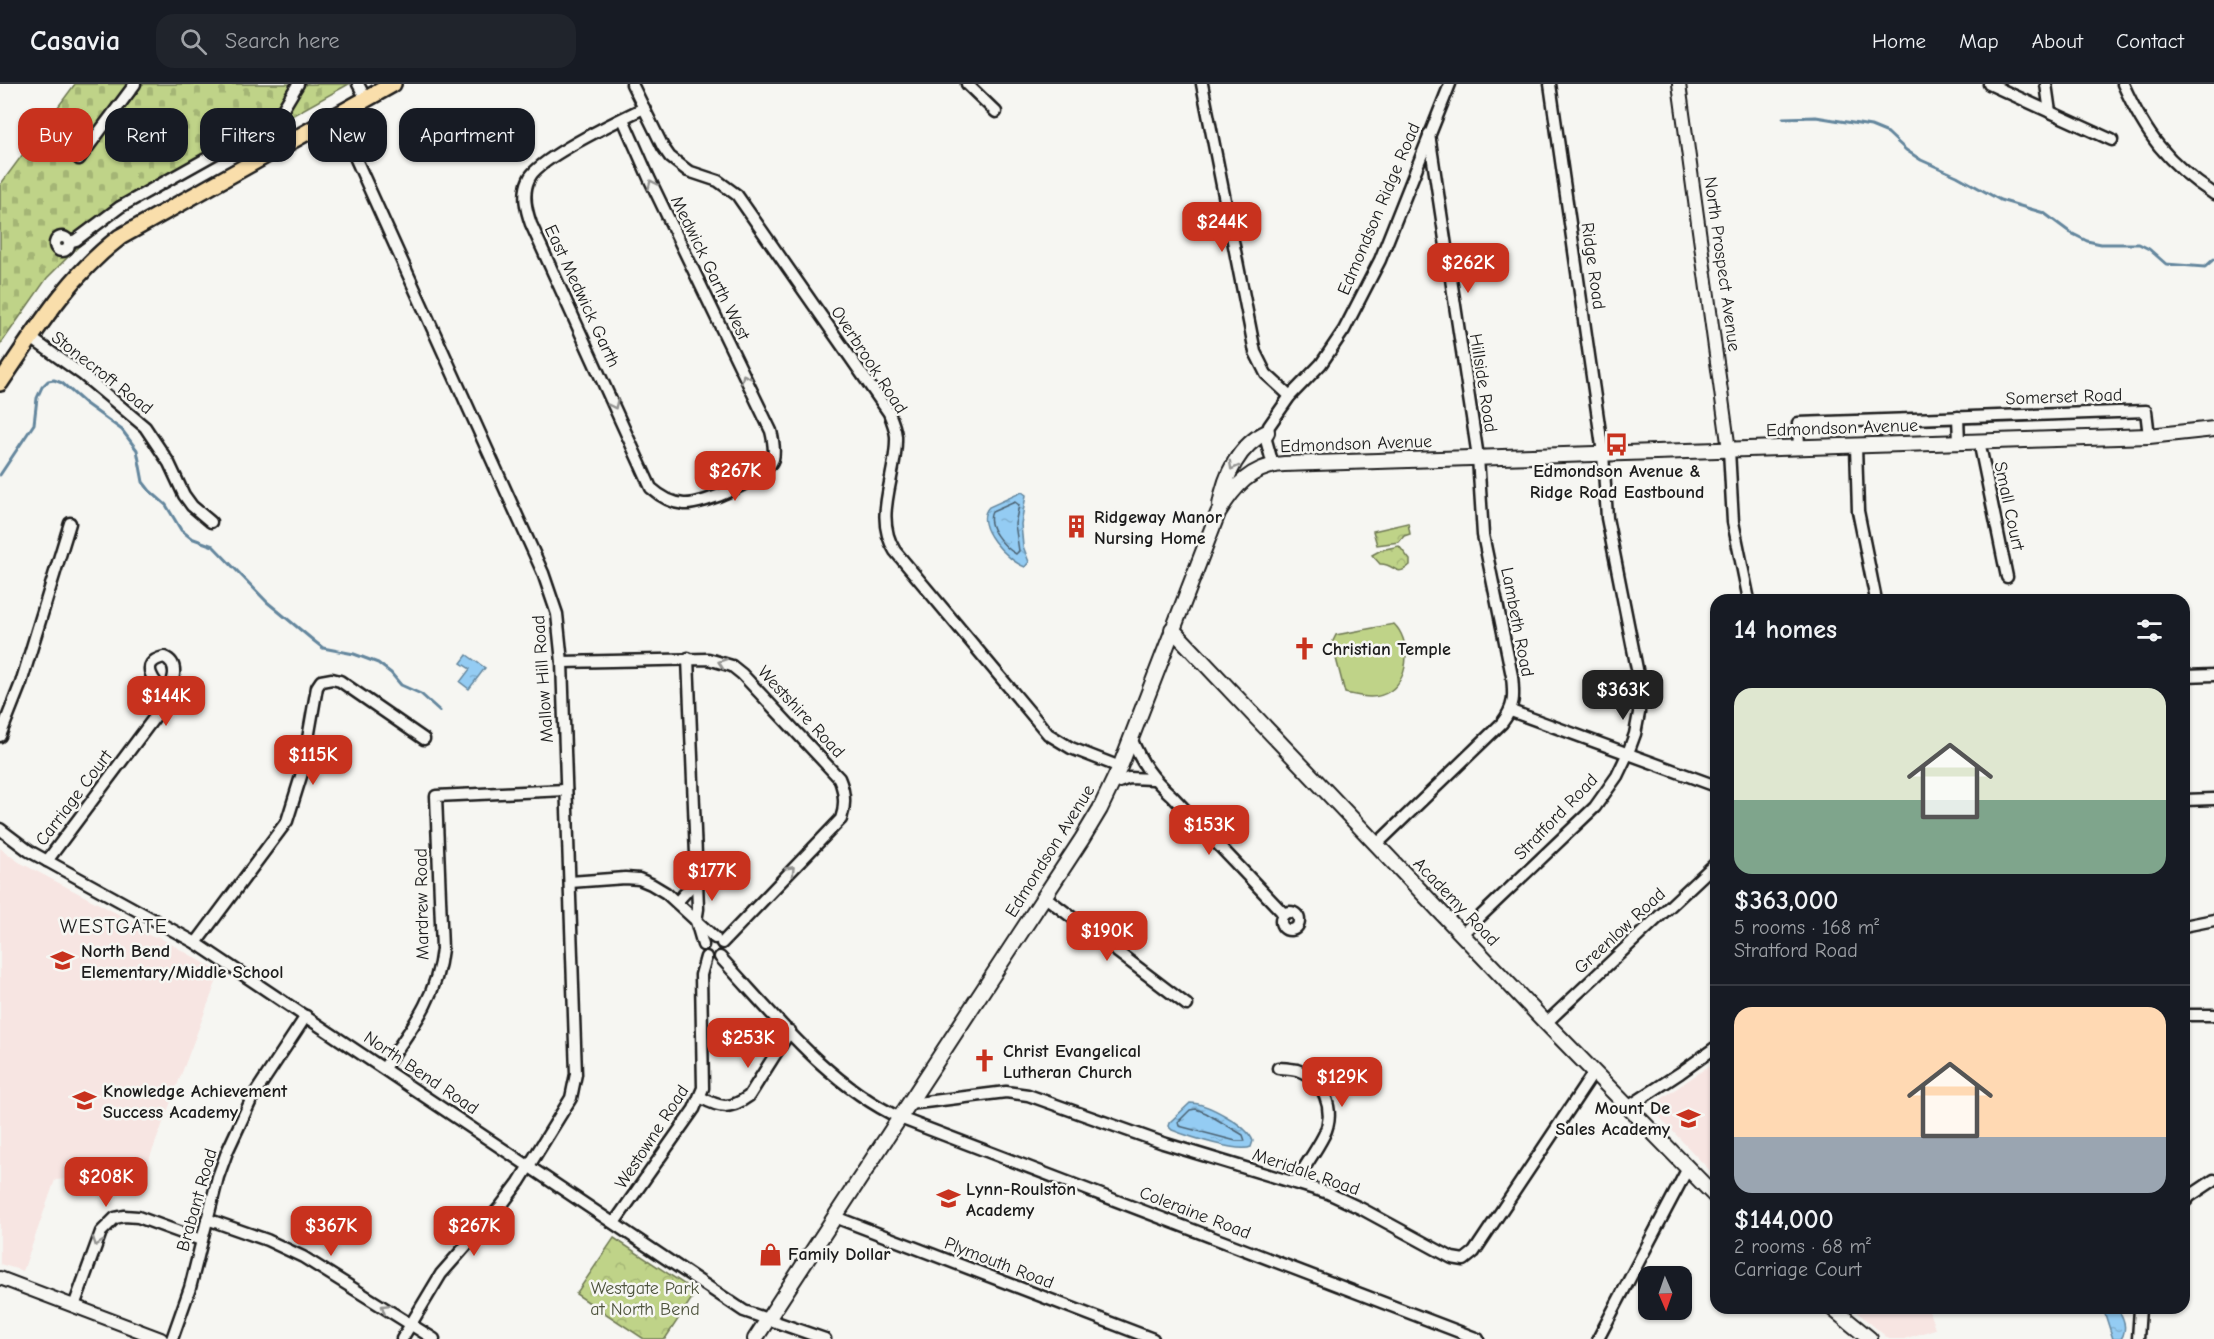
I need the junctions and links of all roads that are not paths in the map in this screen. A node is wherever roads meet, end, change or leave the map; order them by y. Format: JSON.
{"nodes":[{"id":1,"x":135,"y":84,"type":"edge"},
{"id":2,"x":298,"y":84,"type":"edge"},
{"id":3,"x":358,"y":84,"type":"edge"},
{"id":4,"x":393,"y":84,"type":"edge"},
{"id":5,"x":632,"y":84,"type":"edge"},
{"id":6,"x":967,"y":84,"type":"edge"},
{"id":7,"x":1202,"y":84,"type":"edge"},
{"id":8,"x":1450,"y":84,"type":"edge"},
{"id":9,"x":1550,"y":84,"type":"edge"},
{"id":10,"x":1678,"y":84,"type":"edge"},
{"id":11,"x":1989,"y":84,"type":"edge"},
{"id":12,"x":2046,"y":84,"type":"edge"},
{"id":13,"x":2123,"y":84,"type":"edge"},
{"id":14,"x":366,"y":99,"type":"junction"},
{"id":15,"x":349,"y":108,"type":"edge"},
{"id":16,"x":644,"y":108,"type":"junction"},
{"id":17,"x":996,"y":112,"type":"dead end"},
{"id":18,"x":2050,"y":112,"type":"junction"},
{"id":19,"x":623,"y":119,"type":"junction"},
{"id":20,"x":308,"y":131,"type":"edge"},
{"id":21,"x":1429,"y":134,"type":"junction"},
{"id":22,"x":93,"y":140,"type":"edge"},
{"id":23,"x":2112,"y":140,"type":"dead end"},
{"id":24,"x":357,"y":162,"type":"edge"},
{"id":25,"x":2214,"y":194,"type":"edge"},
{"id":26,"x":69,"y":242,"type":"dead end"},
{"id":27,"x":31,"y":338,"type":"junction"},
{"id":28,"x":0,"y":383,"type":"edge"},
{"id":29,"x":1290,"y":396,"type":"junction"},
{"id":30,"x":1958,"y":417,"type":"junction"},
{"id":31,"x":2214,"y":429,"type":"edge"},
{"id":32,"x":1267,"y":432,"type":"junction"},
{"id":33,"x":2149,"y":436,"type":"junction"},
{"id":34,"x":1979,"y":441,"type":"junction"},
{"id":35,"x":1959,"y":442,"type":"junction"},
{"id":36,"x":1856,"y":446,"type":"junction"},
{"id":37,"x":1799,"y":447,"type":"junction"},
{"id":38,"x":1729,"y":450,"type":"junction"},
{"id":39,"x":1603,"y":453,"type":"junction"},
{"id":40,"x":1478,"y":458,"type":"junction"},
{"id":41,"x":1273,"y":465,"type":"junction"},
{"id":42,"x":651,"y":488,"type":"joint"},
{"id":43,"x":1218,"y":513,"type":"junction"},
{"id":44,"x":211,"y":522,"type":"dead end"},
{"id":45,"x":70,"y":524,"type":"dead end"},
{"id":46,"x":2007,"y":577,"type":"dead end"},
{"id":47,"x":1748,"y":594,"type":"edge"},
{"id":48,"x":1875,"y":594,"type":"edge"},
{"id":49,"x":1172,"y":629,"type":"junction"},
{"id":50,"x":688,"y":658,"type":"junction"},
{"id":51,"x":562,"y":662,"type":"junction"},
{"id":52,"x":2214,"y":675,"type":"edge"},
{"id":53,"x":2190,"y":676,"type":"edge"},
{"id":54,"x":166,"y":695,"type":"dead end"},
{"id":55,"x":1511,"y":711,"type":"junction"},
{"id":56,"x":0,"y":736,"type":"edge"},
{"id":57,"x":1131,"y":738,"type":"junction"},
{"id":58,"x":424,"y":739,"type":"dead end"},
{"id":59,"x":1628,"y":753,"type":"junction"},
{"id":60,"x":1120,"y":767,"type":"junction"},
{"id":61,"x":1153,"y":779,"type":"junction"},
{"id":62,"x":1710,"y":784,"type":"edge"},
{"id":63,"x":1112,"y":785,"type":"junction"},
{"id":64,"x":566,"y":790,"type":"junction"},
{"id":65,"x":2214,"y":799,"type":"edge"},
{"id":66,"x":2190,"y":800,"type":"edge"},
{"id":67,"x":0,"y":829,"type":"edge"},
{"id":68,"x":1376,"y":845,"type":"junction"},
{"id":69,"x":47,"y":861,"type":"junction"},
{"id":70,"x":1710,"y":869,"type":"edge"},
{"id":71,"x":697,"y":880,"type":"junction"},
{"id":72,"x":570,"y":882,"type":"junction"},
{"id":73,"x":1044,"y":896,"type":"junction"},
{"id":74,"x":677,"y":902,"type":"junction"},
{"id":75,"x":1284,"y":914,"type":"dead end"},
{"id":76,"x":2214,"y":920,"type":"edge"},
{"id":77,"x":696,"y":921,"type":"junction"},
{"id":78,"x":2190,"y":926,"type":"edge"},
{"id":79,"x":1461,"y":934,"type":"junction"},
{"id":80,"x":719,"y":940,"type":"junction"},
{"id":81,"x":196,"y":943,"type":"junction"},
{"id":82,"x":703,"y":945,"type":"junction"},
{"id":83,"x":705,"y":957,"type":"junction"},
{"id":84,"x":720,"y":957,"type":"junction"},
{"id":85,"x":1187,"y":1005,"type":"dead end"},
{"id":86,"x":2190,"y":1015,"type":"edge"},
{"id":87,"x":2214,"y":1015,"type":"edge"},
{"id":88,"x":306,"y":1016,"type":"junction"},
{"id":89,"x":1546,"y":1023,"type":"junction"},
{"id":90,"x":789,"y":1031,"type":"junction"},
{"id":91,"x":1710,"y":1051,"type":"edge"},
{"id":92,"x":384,"y":1068,"type":"junction"},
{"id":93,"x":1278,"y":1068,"type":"dead end"},
{"id":94,"x":1594,"y":1072,"type":"junction"},
{"id":95,"x":700,"y":1097,"type":"junction"},
{"id":96,"x":909,"y":1104,"type":"junction"},
{"id":97,"x":1628,"y":1107,"type":"junction"},
{"id":98,"x":900,"y":1118,"type":"junction"},
{"id":99,"x":529,"y":1166,"type":"junction"},
{"id":100,"x":1688,"y":1168,"type":"junction"},
{"id":101,"x":2214,"y":1180,"type":"edge"},
{"id":102,"x":1295,"y":1183,"type":"junction"},
{"id":103,"x":1710,"y":1191,"type":"edge"},
{"id":104,"x":2190,"y":1196,"type":"edge"},
{"id":105,"x":835,"y":1217,"type":"junction"},
{"id":106,"x":207,"y":1219,"type":"junction"},
{"id":107,"x":614,"y":1223,"type":"junction"},
{"id":108,"x":201,"y":1240,"type":"junction"},
{"id":109,"x":0,"y":1278,"type":"edge"},
{"id":110,"x":74,"y":1306,"type":"junction"},
{"id":111,"x":1839,"y":1314,"type":"edge"},
{"id":112,"x":2140,"y":1314,"type":"edge"},
{"id":113,"x":769,"y":1319,"type":"junction"},
{"id":114,"x":410,"y":1324,"type":"junction"},
{"id":115,"x":161,"y":1339,"type":"edge"},
{"id":116,"x":172,"y":1339,"type":"edge"},
{"id":117,"x":402,"y":1339,"type":"edge"},
{"id":118,"x":434,"y":1339,"type":"edge"},
{"id":119,"x":755,"y":1339,"type":"edge"},
{"id":120,"x":825,"y":1339,"type":"edge"},
{"id":121,"x":1152,"y":1339,"type":"edge"},
{"id":122,"x":1478,"y":1339,"type":"edge"},
{"id":123,"x":1598,"y":1339,"type":"edge"},
{"id":124,"x":1870,"y":1339,"type":"edge"},
{"id":125,"x":2138,"y":1339,"type":"edge"}],
"edges":[{"from":1,"to":22,"type":"street"},
{"from":2,"to":26,"type":"street"},
{"from":3,"to":14,"type":"street"},
{"from":4,"to":14,"type":"main road"},
{"from":5,"to":16,"type":"street","name":"Overbrook Road"},
{"from":6,"to":17,"type":"street"},
{"from":7,"to":29,"type":"street"},
{"from":8,"to":21,"type":"street","name":"Edmondson Ridge Road"},
{"from":9,"to":39,"type":"street","name":"Ridge Road"},
{"from":10,"to":38,"type":"street","name":"North Prospect Avenue"},
{"from":11,"to":18,"type":"street"},
{"from":12,"to":18,"type":"street"},
{"from":13,"to":25,"type":"street"},
{"from":14,"to":15,"type":"main road"},
{"from":16,"to":19,"type":"street"},
{"from":16,"to":60,"type":"street","name":"Overbrook Road"},
{"from":18,"to":23,"type":"street"},
{"from":19,"to":42,"type":"street","name":"East Medwick Garth","one_way":true},
{"from":42,"to":19,"type":"street","name":"Medwick Garth West","one_way":true},
{"from":20,"to":27,"type":"main road"},
{"from":21,"to":29,"type":"street","name":"Edmondson Ridge Road"},
{"from":21,"to":40,"type":"street","name":"Hillside Road"},
{"from":24,"to":51,"type":"street","name":"Mallow Hill Road"},
{"from":27,"to":28,"type":"main road"},
{"from":27,"to":44,"type":"street","name":"Stonecroft Road"},
{"from":29,"to":32,"type":"street","name":"Edmondson Ridge Road"},
{"from":30,"to":33,"type":"street","name":"Somerset Road"},
{"from":30,"to":35,"type":"street"},
{"from":30,"to":37,"type":"street","name":"Somerset Road"},
{"from":31,"to":33,"type":"main road","name":"Edmondson Avenue"},
{"from":32,"to":41,"type":"street"},
{"from":32,"to":43,"type":"main road","one_way":true},
{"from":33,"to":34,"type":"main road","name":"Edmondson Avenue"},
{"from":34,"to":35,"type":"main road","name":"Edmondson Avenue"},
{"from":34,"to":46,"type":"street","name":"Small Court"},
{"from":35,"to":36,"type":"main road","name":"Edmondson Avenue"},
{"from":36,"to":37,"type":"main road","name":"Edmondson Avenue"},
{"from":36,"to":48,"type":"street"},
{"from":37,"to":38,"type":"main road","name":"Edmondson Avenue"},
{"from":38,"to":39,"type":"main road","name":"Edmondson Avenue"},
{"from":38,"to":47,"type":"street"},
{"from":39,"to":40,"type":"main road","name":"Edmondson Avenue"},
{"from":39,"to":59,"type":"street","name":"Stratford Road"},
{"from":40,"to":41,"type":"main road","name":"Edmondson Avenue"},
{"from":40,"to":55,"type":"street","name":"Lambeth Road"},
{"from":41,"to":43,"type":"main road","name":"Edmondson Avenue"},
{"from":43,"to":49,"type":"main road","name":"Edmondson Avenue"},
{"from":45,"to":56,"type":"street"},
{"from":49,"to":57,"type":"main road","name":"Edmondson Avenue"},
{"from":49,"to":68,"type":"main road","name":"Academy Road"},
{"from":50,"to":51,"type":"street","name":"Westshire Road"},
{"from":50,"to":71,"type":"street"},
{"from":80,"to":50,"type":"street","name":"Westshire Road","one_way":true},
{"from":51,"to":64,"type":"street","name":"Mallow Hill Road"},
{"from":52,"to":53,"type":"street"},
{"from":54,"to":69,"type":"street","name":"Carriage Court"},
{"from":55,"to":59,"type":"street"},
{"from":55,"to":68,"type":"street"},
{"from":57,"to":60,"type":"main road","name":"Edmondson Avenue"},
{"from":57,"to":61,"type":"street"},
{"from":58,"to":81,"type":"street"},
{"from":59,"to":62,"type":"street"},
{"from":59,"to":79,"type":"street","name":"Stratford Road"},
{"from":60,"to":63,"type":"main road","name":"Edmondson Avenue"},
{"from":61,"to":63,"type":"street"},
{"from":61,"to":75,"type":"street"},
{"from":63,"to":73,"type":"main road","name":"Edmondson Avenue"},
{"from":64,"to":72,"type":"street","name":"Mallow Hill Road"},
{"from":64,"to":92,"type":"street","name":"Mardrew Road"},
{"from":65,"to":66,"type":"street"},
{"from":67,"to":69,"type":"street","name":"North Bend Road"},
{"from":68,"to":79,"type":"main road","name":"Academy Road"},
{"from":69,"to":81,"type":"street","name":"North Bend Road"},
{"from":70,"to":89,"type":"street","name":"Greenlow Road"},
{"from":71,"to":74,"type":"street"},
{"from":71,"to":77,"type":"street"},
{"from":72,"to":74,"type":"street"},
{"from":72,"to":99,"type":"street","name":"Mallow Hill Road"},
{"from":73,"to":85,"type":"street"},
{"from":73,"to":96,"type":"main road","name":"Edmondson Avenue"},
{"from":74,"to":77,"type":"street"},
{"from":76,"to":78,"type":"street"},
{"from":77,"to":80,"type":"street"},
{"from":77,"to":82,"type":"street"},
{"from":79,"to":89,"type":"main road","name":"Academy Road"},
{"from":80,"to":82,"type":"street"},
{"from":80,"to":84,"type":"street"},
{"from":81,"to":88,"type":"street","name":"North Bend Road"},
{"from":82,"to":83,"type":"street"},
{"from":83,"to":84,"type":"street"},
{"from":83,"to":95,"type":"street","name":"Westowne Road"},
{"from":84,"to":90,"type":"street","name":"Coleraine Road"},
{"from":86,"to":87,"type":"street"},
{"from":88,"to":92,"type":"street","name":"North Bend Road"},
{"from":88,"to":106,"type":"street","name":"Brabant Road"},
{"from":89,"to":94,"type":"main road","name":"Academy Road"},
{"from":90,"to":95,"type":"street"},
{"from":90,"to":98,"type":"street","name":"Coleraine Road"},
{"from":91,"to":97,"type":"street"},
{"from":92,"to":99,"type":"street","name":"North Bend Road"},
{"from":93,"to":102,"type":"street"},
{"from":94,"to":97,"type":"main road","name":"Academy Road"},
{"from":94,"to":102,"type":"street","name":"Meridale Road"},
{"from":95,"to":107,"type":"street","name":"Westowne Road"},
{"from":96,"to":98,"type":"main road","name":"Edmondson Avenue"},
{"from":96,"to":102,"type":"street","name":"Meridale Road"},
{"from":97,"to":100,"type":"main road","name":"Academy Road"},
{"from":98,"to":105,"type":"main road","name":"Edmondson Avenue"},
{"from":98,"to":122,"type":"street","name":"Coleraine Road"},
{"from":99,"to":107,"type":"street","name":"North Bend Road"},
{"from":99,"to":114,"type":"street","name":"Mallow Hill Road"},
{"from":100,"to":103,"type":"main road","name":"Academy Road"},
{"from":100,"to":123,"type":"street"},
{"from":101,"to":104,"type":"street"},
{"from":105,"to":113,"type":"main road","name":"Edmondson Avenue"},
{"from":105,"to":121,"type":"street","name":"Plymouth Road"},
{"from":106,"to":108,"type":"street","name":"Brabant Road"},
{"from":114,"to":106,"type":"street","one_way":true},
{"from":107,"to":113,"type":"street","name":"North Bend Road"},
{"from":108,"to":110,"type":"street","one_way":true},
{"from":108,"to":116,"type":"street","name":"Brabant Road"},
{"from":109,"to":110,"type":"street"},
{"from":110,"to":115,"type":"street"},
{"from":111,"to":124,"type":"main road"},
{"from":112,"to":125,"type":"street"},
{"from":113,"to":119,"type":"main road","name":"Edmondson Avenue"},
{"from":113,"to":120,"type":"street","name":"North Bend Road"},
{"from":114,"to":117,"type":"street","name":"Mallow Hill Road"},
{"from":114,"to":118,"type":"street"}]}
